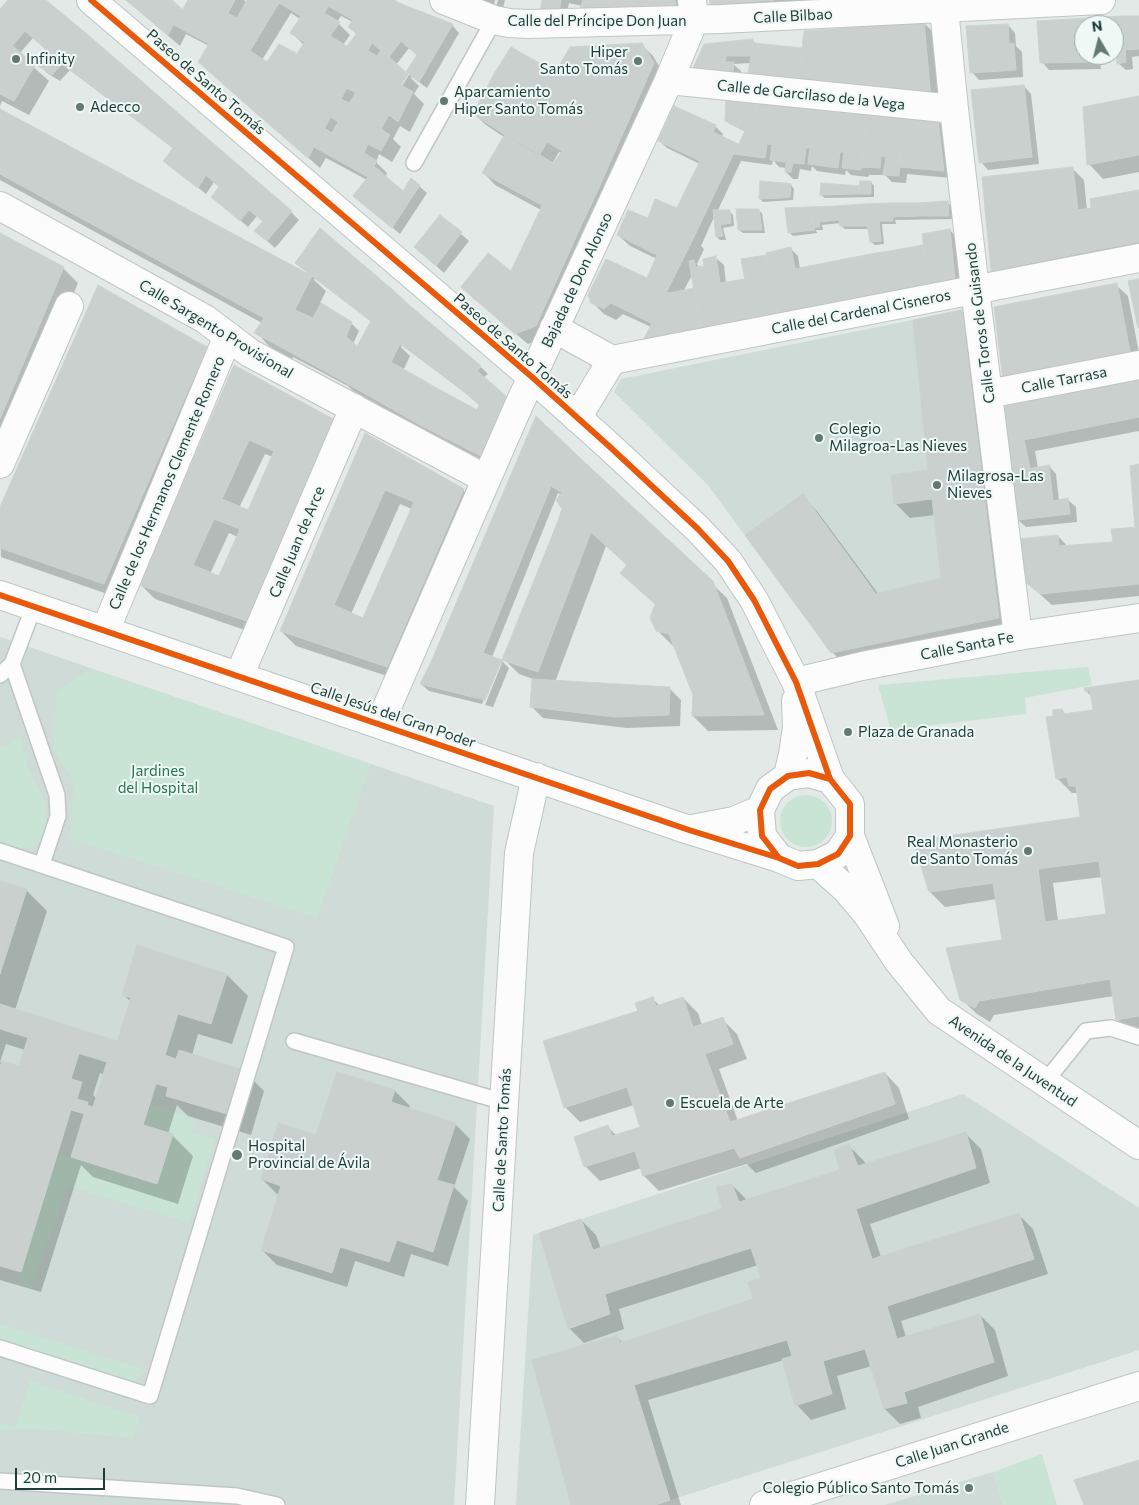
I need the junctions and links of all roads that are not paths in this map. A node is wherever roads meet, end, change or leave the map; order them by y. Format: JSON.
{"nodes":[{"id":1,"x":91,"y":0,"type":"edge"},
{"id":2,"x":444,"y":0,"type":"edge"},
{"id":3,"x":1101,"y":0,"type":"edge"},
{"id":4,"x":944,"y":9,"type":"junction"},
{"id":5,"x":693,"y":10,"type":"edge"},
{"id":6,"x":506,"y":14,"type":"edge"},
{"id":7,"x":669,"y":80,"type":"junction"},
{"id":8,"x":954,"y":109,"type":"junction"},
{"id":9,"x":414,"y":163,"type":"dead end"},
{"id":10,"x":0,"y":206,"type":"edge"},
{"id":11,"x":1139,"y":258,"type":"edge"},
{"id":12,"x":975,"y":289,"type":"junction"},
{"id":13,"x":69,"y":306,"type":"dead end"},
{"id":14,"x":554,"y":328,"type":"junction"},
{"id":15,"x":228,"y":336,"type":"junction"},
{"id":16,"x":612,"y":360,"type":"junction"},
{"id":17,"x":1139,"y":365,"type":"edge"},
{"id":18,"x":532,"y":377,"type":"junction"},
{"id":19,"x":988,"y":394,"type":"junction"},
{"id":20,"x":354,"y":408,"type":"junction"},
{"id":21,"x":577,"y":418,"type":"junction"},
{"id":22,"x":0,"y":464,"type":"edge"},
{"id":23,"x":486,"y":479,"type":"junction"},
{"id":24,"x":0,"y":595,"type":"edge"},
{"id":25,"x":34,"y":606,"type":"junction"},
{"id":26,"x":1139,"y":618,"type":"edge"},
{"id":27,"x":105,"y":631,"type":"junction"},
{"id":28,"x":1018,"y":636,"type":"junction"},
{"id":29,"x":12,"y":664,"type":"junction"},
{"id":30,"x":0,"y":675,"type":"edge"},
{"id":31,"x":239,"y":676,"type":"junction"},
{"id":32,"x":796,"y":682,"type":"junction"},
{"id":33,"x":380,"y":723,"type":"junction"},
{"id":34,"x":788,"y":776,"type":"junction"},
{"id":35,"x":536,"y":777,"type":"junction"},
{"id":36,"x":830,"y":779,"type":"junction"},
{"id":37,"x":760,"y":810,"type":"junction"},
{"id":38,"x":690,"y":830,"type":"junction"},
{"id":39,"x":850,"y":836,"type":"junction"},
{"id":40,"x":0,"y":851,"type":"edge"},
{"id":41,"x":779,"y":858,"type":"junction"},
{"id":42,"x":42,"y":864,"type":"junction"},
{"id":43,"x":818,"y":864,"type":"junction"},
{"id":44,"x":899,"y":962,"type":"junction"},
{"id":45,"x":1139,"y":1037,"type":"edge"},
{"id":46,"x":294,"y":1041,"type":"dead end"},
{"id":47,"x":1045,"y":1082,"type":"junction"},
{"id":48,"x":504,"y":1102,"type":"junction"},
{"id":49,"x":1139,"y":1145,"type":"edge"},
{"id":50,"x":0,"y":1348,"type":"edge"},
{"id":51,"x":1139,"y":1386,"type":"edge"},
{"id":52,"x":0,"y":1481,"type":"edge"},
{"id":53,"x":277,"y":1505,"type":"edge"},
{"id":54,"x":480,"y":1505,"type":"edge"},
{"id":55,"x":764,"y":1505,"type":"edge"}],
"edges":[{"from":1,"to":18,"type":"street","name":"Paseo de Santo Tomás"},
{"from":2,"to":6,"type":"street","name":"Calle del Príncipe Don Juan"},
{"from":3,"to":4,"type":"street","name":"Calle Bilbao"},
{"from":4,"to":5,"type":"street","name":"Calle Bilbao"},
{"from":4,"to":8,"type":"street","name":"Calle Toros de Guisando"},
{"from":5,"to":6,"type":"street","name":"Calle del Príncipe Don Juan"},
{"from":5,"to":7,"type":"street","name":"Bajada de Don Alonso"},
{"from":6,"to":9,"type":"lane"},
{"from":7,"to":8,"type":"street","name":"Calle de Garcilaso de la Vega"},
{"from":7,"to":14,"type":"street","name":"Bajada de Don Alonso"},
{"from":8,"to":12,"type":"street","name":"Calle Toros de Guisando"},
{"from":10,"to":15,"type":"street","name":"Calle Sargento Provisional"},
{"from":11,"to":12,"type":"street","name":"Calle del Cardenal Cisneros"},
{"from":12,"to":16,"type":"street","name":"Calle del Cardenal Cisneros"},
{"from":12,"to":19,"type":"street","name":"Calle Toros de Guisando"},
{"from":13,"to":22,"type":"street"},
{"from":14,"to":16,"type":"street"},
{"from":14,"to":18,"type":"street","name":"Bajada de Don Alonso"},
{"from":15,"to":20,"type":"street","name":"Calle Sargento Provisional"},
{"from":15,"to":27,"type":"street","name":"Calle de los Hermanos Clemente Romero"},
{"from":16,"to":21,"type":"street"},
{"from":17,"to":19,"type":"street","name":"Calle Tarrasa"},
{"from":18,"to":21,"type":"street","name":"Paseo de Santo Tomás"},
{"from":18,"to":23,"type":"street","name":"Bajada de Don Alonso"},
{"from":19,"to":28,"type":"street","name":"Calle Toros de Guisando"},
{"from":20,"to":23,"type":"street","name":"Calle Sargento Provisional"},
{"from":20,"to":31,"type":"street","name":"Calle Juan de Arce"},
{"from":21,"to":32,"type":"street","name":"Paseo de Santo Tomás"},
{"from":23,"to":33,"type":"street","name":"Bajada de Don Alonso"},
{"from":24,"to":25,"type":"street","name":"Calle Jesús del Gran Poder"},
{"from":25,"to":27,"type":"street","name":"Calle Jesús del Gran Poder"},
{"from":25,"to":29,"type":"lane"},
{"from":26,"to":28,"type":"street","name":"Calle Santa Fe"},
{"from":27,"to":31,"type":"street","name":"Calle Jesús del Gran Poder"},
{"from":28,"to":32,"type":"street","name":"Calle Santa Fe"},
{"from":29,"to":30,"type":"lane"},
{"from":29,"to":42,"type":"lane"},
{"from":31,"to":33,"type":"street","name":"Calle Jesús del Gran Poder"},
{"from":32,"to":34,"type":"street","name":"Paseo de Santo Tomás"},
{"from":32,"to":36,"type":"street","name":"Paseo de Santo Tomás"},
{"from":33,"to":35,"type":"street","name":"Calle Jesús del Gran Poder"},
{"from":34,"to":36,"type":"street"},
{"from":34,"to":37,"type":"street"},
{"from":35,"to":38,"type":"street","name":"Calle Jesús del Gran Poder"},
{"from":35,"to":48,"type":"street","name":"Calle de Santo Tomás"},
{"from":36,"to":39,"type":"street"},
{"from":37,"to":38,"type":"street"},
{"from":37,"to":41,"type":"street"},
{"from":38,"to":41,"type":"street","name":"Calle Jesús del Gran Poder"},
{"from":39,"to":43,"type":"street"},
{"from":39,"to":44,"type":"street","name":"Avenida de la Juventud"},
{"from":40,"to":42,"type":"lane"},
{"from":41,"to":43,"type":"street"},
{"from":42,"to":50,"type":"lane"},
{"from":43,"to":44,"type":"street","name":"Avenida de la Juventud"},
{"from":44,"to":47,"type":"street","name":"Avenida de la Juventud"},
{"from":45,"to":47,"type":"lane"},
{"from":46,"to":48,"type":"lane"},
{"from":47,"to":49,"type":"street","name":"Avenida de la Juventud"},
{"from":48,"to":54,"type":"street","name":"Calle de Santo Tomás"},
{"from":51,"to":55,"type":"street","name":"Calle Juan Grande"},
{"from":52,"to":53,"type":"lane"}]}
